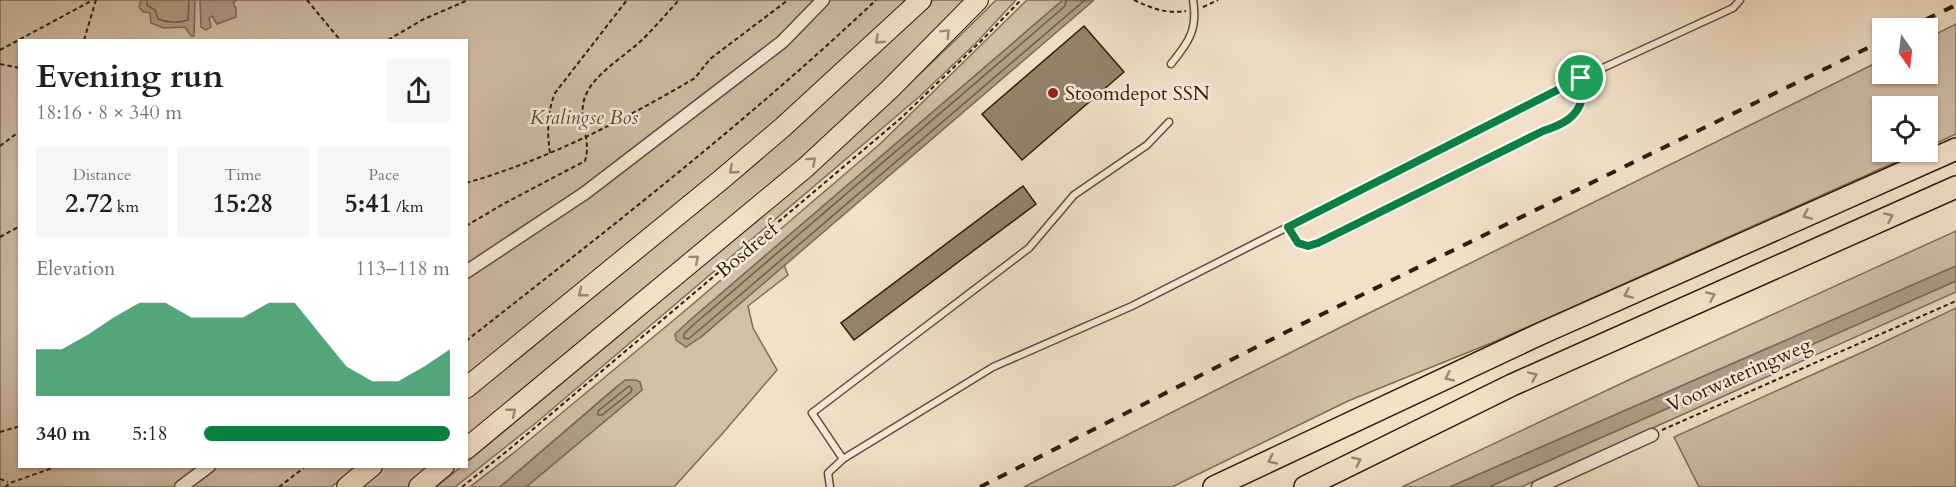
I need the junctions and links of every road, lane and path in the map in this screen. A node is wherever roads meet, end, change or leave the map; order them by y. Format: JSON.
{"nodes":[{"id":1,"x":95,"y":0,"type":"edge"},
{"id":2,"x":307,"y":0,"type":"edge"},
{"id":3,"x":468,"y":0,"type":"edge"},
{"id":4,"x":627,"y":0,"type":"edge"},
{"id":5,"x":679,"y":0,"type":"edge"},
{"id":6,"x":788,"y":0,"type":"edge"},
{"id":7,"x":823,"y":0,"type":"edge"},
{"id":8,"x":876,"y":0,"type":"edge"},
{"id":9,"x":921,"y":0,"type":"edge"},
{"id":10,"x":978,"y":0,"type":"edge"},
{"id":11,"x":1021,"y":0,"type":"edge"},
{"id":12,"x":1134,"y":0,"type":"edge"},
{"id":13,"x":1193,"y":0,"type":"edge"},
{"id":14,"x":1218,"y":0,"type":"edge"},
{"id":15,"x":1740,"y":0,"type":"edge"},
{"id":16,"x":1195,"y":10,"type":"junction"},
{"id":17,"x":21,"y":39,"type":"edge"},
{"id":18,"x":84,"y":39,"type":"edge"},
{"id":19,"x":339,"y":39,"type":"edge"},
{"id":20,"x":390,"y":39,"type":"edge"},
{"id":21,"x":18,"y":41,"type":"edge"},
{"id":22,"x":0,"y":50,"type":"edge"},
{"id":23,"x":0,"y":64,"type":"edge"},
{"id":24,"x":1171,"y":64,"type":"dead end"},
{"id":25,"x":18,"y":68,"type":"edge"},
{"id":26,"x":1581,"y":78,"type":"junction"},
{"id":27,"x":1169,"y":122,"type":"dead end"},
{"id":28,"x":18,"y":132,"type":"edge"},
{"id":29,"x":586,"y":137,"type":"junction"},
{"id":30,"x":0,"y":146,"type":"edge"},
{"id":31,"x":1956,"y":149,"type":"edge"},
{"id":32,"x":550,"y":153,"type":"junction"},
{"id":33,"x":468,"y":182,"type":"edge"},
{"id":34,"x":1956,"y":187,"type":"edge"},
{"id":35,"x":468,"y":225,"type":"edge"},
{"id":36,"x":18,"y":227,"type":"edge"},
{"id":37,"x":1288,"y":227,"type":"junction"},
{"id":38,"x":0,"y":237,"type":"edge"},
{"id":39,"x":468,"y":271,"type":"edge"},
{"id":40,"x":1956,"y":301,"type":"edge"},
{"id":41,"x":468,"y":339,"type":"edge"},
{"id":42,"x":468,"y":386,"type":"edge"},
{"id":43,"x":18,"y":427,"type":"edge"},
{"id":44,"x":0,"y":432,"type":"edge"},
{"id":45,"x":1652,"y":435,"type":"joint"},
{"id":46,"x":468,"y":447,"type":"edge"},
{"id":47,"x":843,"y":459,"type":"junction"},
{"id":48,"x":52,"y":468,"type":"edge"},
{"id":49,"x":206,"y":468,"type":"edge"},
{"id":50,"x":303,"y":468,"type":"edge"},
{"id":51,"x":370,"y":468,"type":"edge"},
{"id":52,"x":442,"y":468,"type":"edge"},
{"id":53,"x":0,"y":479,"type":"edge"},
{"id":54,"x":10,"y":483,"type":"junction"},
{"id":55,"x":5,"y":487,"type":"edge"},
{"id":56,"x":181,"y":487,"type":"edge"},
{"id":57,"x":279,"y":487,"type":"edge"},
{"id":58,"x":347,"y":487,"type":"edge"},
{"id":59,"x":419,"y":487,"type":"edge"},
{"id":60,"x":462,"y":487,"type":"edge"},
{"id":61,"x":830,"y":487,"type":"edge"},
{"id":62,"x":1214,"y":487,"type":"edge"},
{"id":63,"x":1305,"y":487,"type":"edge"},
{"id":64,"x":1538,"y":487,"type":"edge"}],
"edges":[{"from":1,"to":17,"type":"path"},
{"from":1,"to":18,"type":"path"},
{"from":2,"to":19,"type":"path"},
{"from":3,"to":20,"type":"path"},
{"from":4,"to":32,"type":"path"},
{"from":5,"to":29,"type":"path"},
{"from":6,"to":29,"type":"path"},
{"from":7,"to":39,"type":"street"},
{"from":8,"to":41,"type":"path"},
{"from":9,"to":42,"type":"highway","one_way":true},
{"from":46,"to":10,"type":"highway","name":"Bosdreef","one_way":true},
{"from":11,"to":60,"type":"path","name":"Bosdreef"},
{"from":12,"to":16,"type":"path"},
{"from":13,"to":16,"type":"lane"},
{"from":14,"to":16,"type":"path"},
{"from":15,"to":26,"type":"lane"},
{"from":16,"to":24,"type":"lane"},
{"from":21,"to":22,"type":"path"},
{"from":23,"to":25,"type":"path"},
{"from":26,"to":37,"type":"lane"},
{"from":26,"to":37,"type":"lane"},
{"from":27,"to":47,"type":"lane"},
{"from":28,"to":30,"type":"path"},
{"from":29,"to":32,"type":"path"},
{"from":29,"to":35,"type":"path"},
{"from":31,"to":62,"type":"highway","one_way":true},
{"from":32,"to":33,"type":"path"},
{"from":63,"to":34,"type":"highway","one_way":true},
{"from":36,"to":38,"type":"path"},
{"from":37,"to":47,"type":"lane"},
{"from":40,"to":45,"type":"path","name":"Voorwateringweg"},
{"from":43,"to":44,"type":"path"},
{"from":45,"to":64,"type":"street","name":"Voorwateringweg"},
{"from":47,"to":61,"type":"lane"},
{"from":48,"to":54,"type":"path"},
{"from":49,"to":56,"type":"street"},
{"from":50,"to":57,"type":"path"},
{"from":51,"to":58,"type":"highway"},
{"from":52,"to":59,"type":"highway"},
{"from":53,"to":54,"type":"path"},
{"from":54,"to":55,"type":"path"}]}
